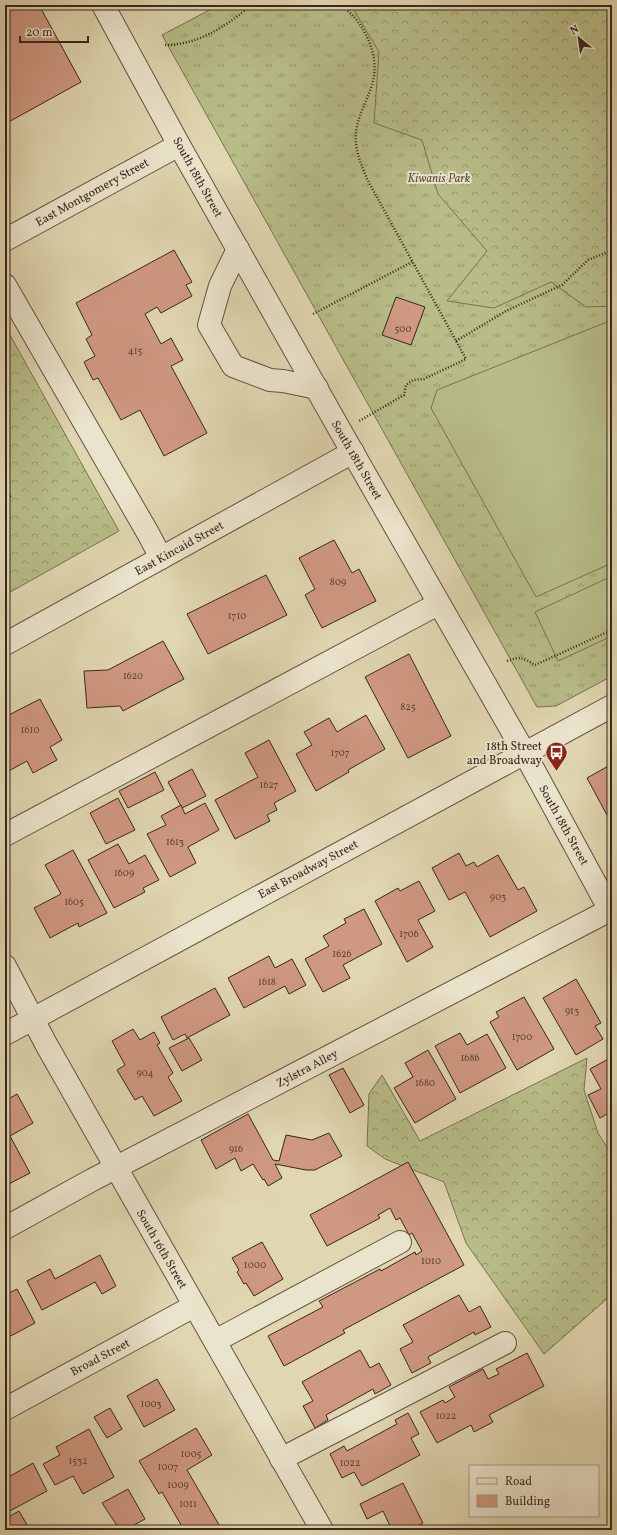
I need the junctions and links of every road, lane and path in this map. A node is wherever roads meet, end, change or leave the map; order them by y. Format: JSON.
{"nodes":[{"id":1,"x":103,"y":5,"type":"edge"},
{"id":2,"x":251,"y":5,"type":"edge"},
{"id":3,"x":341,"y":5,"type":"edge"},
{"id":4,"x":165,"y":46,"type":"dead end"},
{"id":5,"x":179,"y":145,"type":"junction"},
{"id":6,"x":5,"y":240,"type":"edge"},
{"id":7,"x":238,"y":249,"type":"junction"},
{"id":8,"x":612,"y":250,"type":"edge"},
{"id":9,"x":412,"y":262,"type":"junction"},
{"id":10,"x":5,"y":285,"type":"edge"},
{"id":11,"x":313,"y":314,"type":"dead end"},
{"id":12,"x":456,"y":341,"type":"junction"},
{"id":13,"x":317,"y":388,"type":"junction"},
{"id":14,"x":358,"y":422,"type":"dead end"},
{"id":15,"x":353,"y":452,"type":"junction"},
{"id":16,"x":161,"y":558,"type":"junction"},
{"id":17,"x":438,"y":604,"type":"junction"},
{"id":18,"x":612,"y":630,"type":"edge"},
{"id":19,"x":5,"y":644,"type":"edge"},
{"id":20,"x":507,"y":661,"type":"dead end"},
{"id":21,"x":612,"y":706,"type":"edge"},
{"id":22,"x":524,"y":752,"type":"junction"},
{"id":23,"x":5,"y":835,"type":"edge"},
{"id":24,"x":611,"y":912,"type":"edge"},
{"id":25,"x":5,"y":966,"type":"edge"},
{"id":26,"x":33,"y":1019,"type":"junction"},
{"id":27,"x":5,"y":1034,"type":"edge"},
{"id":28,"x":116,"y":1168,"type":"junction"},
{"id":29,"x":5,"y":1228,"type":"edge"},
{"id":30,"x":400,"y":1242,"type":"dead end"},
{"id":31,"x":194,"y":1306,"type":"junction"},
{"id":32,"x":215,"y":1341,"type":"junction"},
{"id":33,"x":505,"y":1343,"type":"dead end"},
{"id":34,"x":5,"y":1409,"type":"edge"},
{"id":35,"x":281,"y":1459,"type":"junction"},
{"id":36,"x":322,"y":1530,"type":"edge"}],
"edges":[{"from":1,"to":5,"type":"street","name":"South 18th Street"},
{"from":2,"to":4,"type":"path"},
{"from":3,"to":9,"type":"path"},
{"from":5,"to":6,"type":"street","name":"East Montgomery Street"},
{"from":5,"to":7,"type":"street","name":"South 18th Street"},
{"from":7,"to":13,"type":"street","name":"South 18th Street"},
{"from":7,"to":13,"type":"street"},
{"from":8,"to":12,"type":"path"},
{"from":9,"to":11,"type":"path"},
{"from":9,"to":12,"type":"path"},
{"from":10,"to":16,"type":"street"},
{"from":12,"to":14,"type":"path"},
{"from":13,"to":15,"type":"street","name":"South 18th Street"},
{"from":15,"to":16,"type":"street","name":"East Kincaid Street"},
{"from":15,"to":17,"type":"street","name":"South 18th Street"},
{"from":16,"to":19,"type":"street","name":"East Kincaid Street"},
{"from":17,"to":22,"type":"street","name":"South 18th Street"},
{"from":17,"to":23,"type":"street"},
{"from":18,"to":20,"type":"path"},
{"from":21,"to":22,"type":"street","name":"East Broadway Street"},
{"from":22,"to":24,"type":"street","name":"South 18th Street"},
{"from":22,"to":26,"type":"street","name":"East Broadway Street"},
{"from":24,"to":28,"type":"street","name":"Zylstra Alley"},
{"from":25,"to":26,"type":"street","name":"South 16th Street"},
{"from":26,"to":27,"type":"street","name":"East Broadway Street"},
{"from":26,"to":28,"type":"street","name":"South 16th Street"},
{"from":28,"to":29,"type":"street","name":"Zylstra Alley"},
{"from":28,"to":31,"type":"street","name":"South 16th Street"},
{"from":30,"to":32,"type":"street"},
{"from":31,"to":32,"type":"street","name":"South 16th Street"},
{"from":31,"to":34,"type":"street","name":"Broad Street"},
{"from":32,"to":35,"type":"street","name":"South 16th Street"},
{"from":33,"to":35,"type":"street"},
{"from":35,"to":36,"type":"street","name":"South 16th Street"}]}
